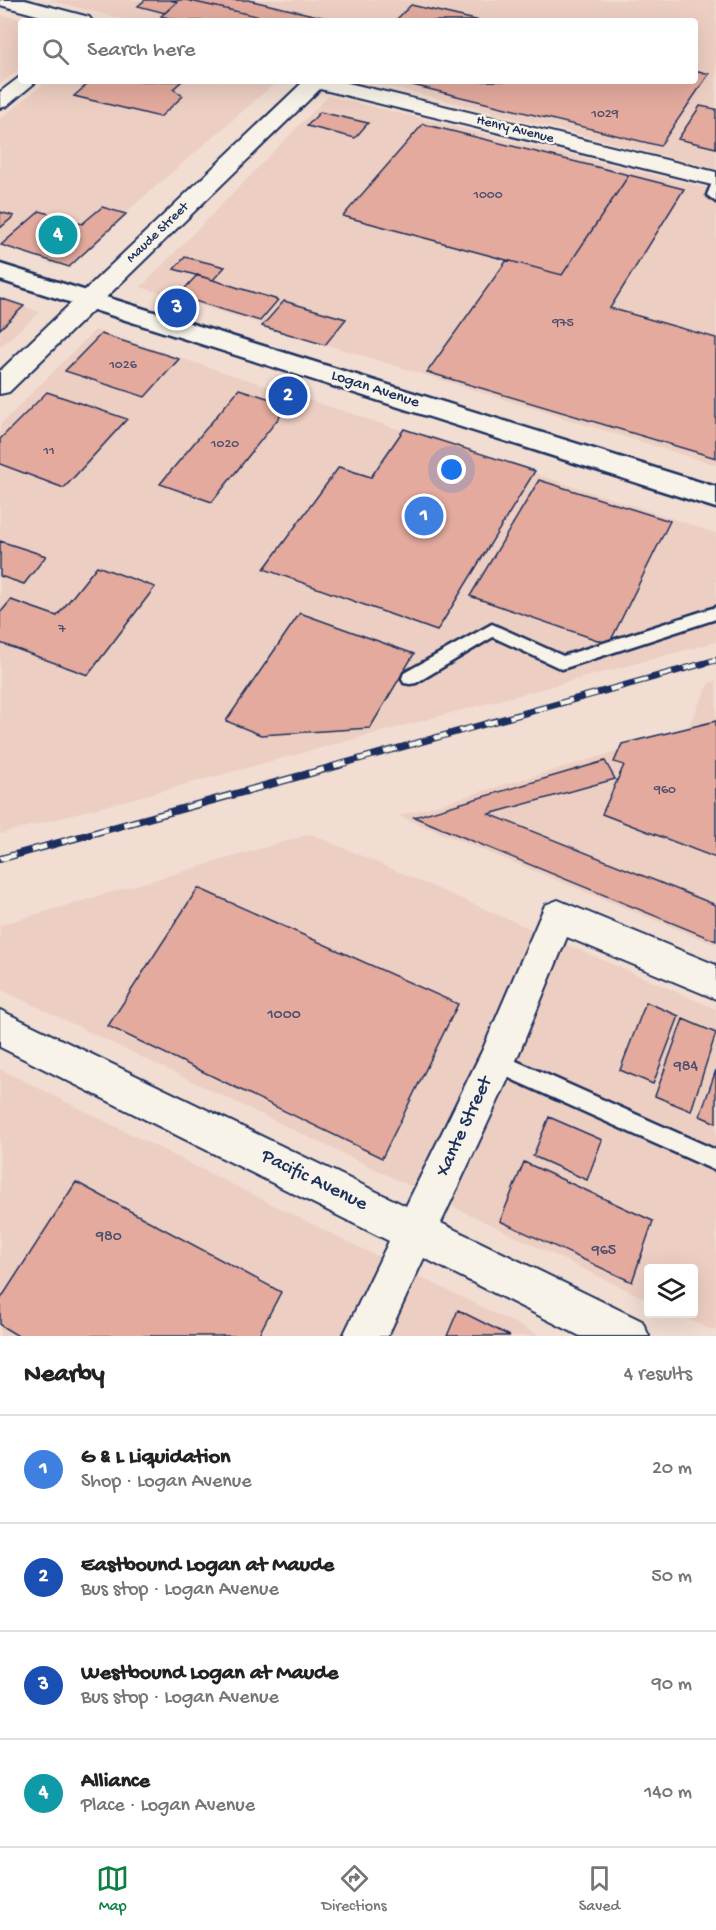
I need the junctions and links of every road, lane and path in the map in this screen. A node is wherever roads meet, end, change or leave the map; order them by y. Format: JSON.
{"nodes":[{"id":1,"x":4,"y":0,"type":"edge"},
{"id":2,"x":0,"y":4,"type":"edge"},
{"id":3,"x":71,"y":18,"type":"edge"},
{"id":4,"x":23,"y":84,"type":"edge"},
{"id":5,"x":312,"y":84,"type":"edge"},
{"id":6,"x":327,"y":84,"type":"edge"},
{"id":7,"x":0,"y":102,"type":"edge"},
{"id":8,"x":716,"y":179,"type":"edge"},
{"id":9,"x":716,"y":186,"type":"edge"},
{"id":10,"x":716,"y":198,"type":"edge"},
{"id":11,"x":0,"y":272,"type":"edge"},
{"id":12,"x":90,"y":300,"type":"junction"},
{"id":13,"x":0,"y":386,"type":"edge"},
{"id":14,"x":716,"y":498,"type":"edge"},
{"id":15,"x":716,"y":613,"type":"edge"},
{"id":16,"x":410,"y":678,"type":"dead end"},
{"id":17,"x":716,"y":982,"type":"edge"},
{"id":18,"x":0,"y":1028,"type":"edge"},
{"id":19,"x":496,"y":1062,"type":"junction"},
{"id":20,"x":716,"y":1161,"type":"edge"},
{"id":21,"x":416,"y":1231,"type":"junction"},
{"id":22,"x":365,"y":1336,"type":"edge"},
{"id":23,"x":627,"y":1336,"type":"edge"}],
"edges":[{"from":1,"to":2,"type":"lane"},
{"from":1,"to":3,"type":"street"},
{"from":4,"to":7,"type":"street"},
{"from":5,"to":12,"type":"street","name":"Maude Street"},
{"from":6,"to":8,"type":"street","name":"Henry Avenue"},
{"from":9,"to":10,"type":"lane"},
{"from":11,"to":12,"type":"main road","name":"Logan Avenue"},
{"from":12,"to":13,"type":"street","name":"Maude Street"},
{"from":12,"to":14,"type":"main road","name":"Logan Avenue"},
{"from":15,"to":16,"type":"lane"},
{"from":17,"to":19,"type":"street","name":"Xante Street"},
{"from":18,"to":21,"type":"street","name":"Pacific Avenue"},
{"from":19,"to":20,"type":"lane"},
{"from":19,"to":21,"type":"street","name":"Xante Street"},
{"from":21,"to":22,"type":"street","name":"Xante Street"},
{"from":21,"to":23,"type":"street","name":"Pacific Avenue"}]}
